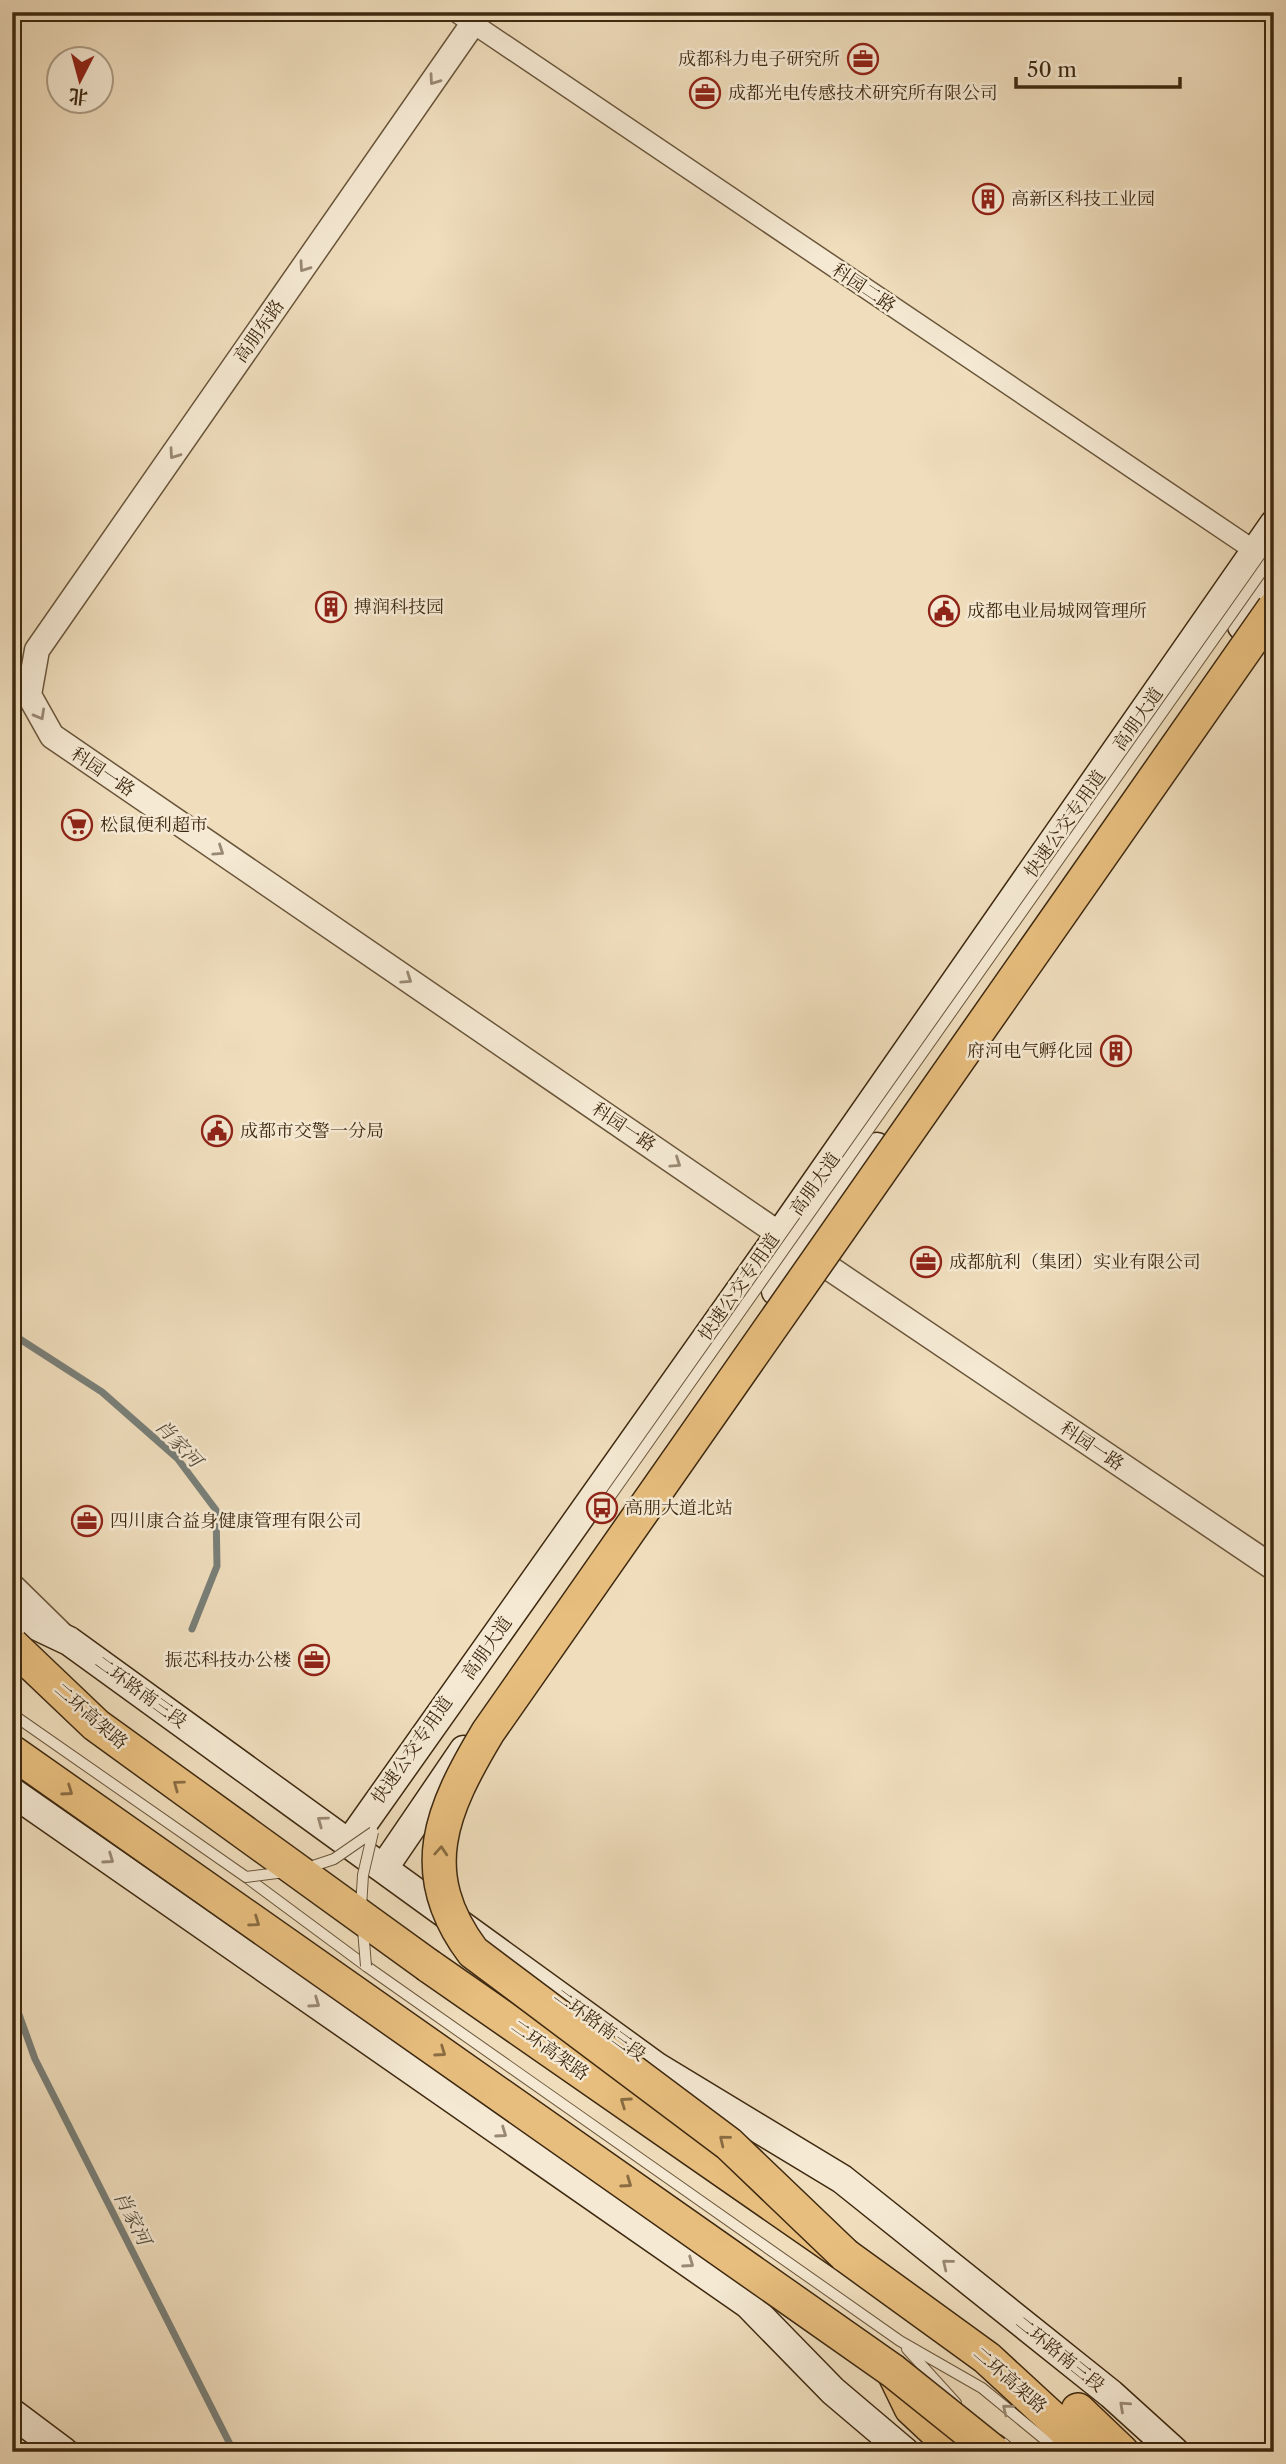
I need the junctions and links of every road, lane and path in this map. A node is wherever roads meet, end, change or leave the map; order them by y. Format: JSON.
{"nodes":[{"id":1,"x":470,"y":16,"type":"edge"},
{"id":2,"x":1274,"y":524,"type":"edge"},
{"id":3,"x":1268,"y":556,"type":"edge"},
{"id":4,"x":1274,"y":581,"type":"edge"},
{"id":5,"x":1274,"y":608,"type":"edge"},
{"id":6,"x":37,"y":650,"type":"joint"},
{"id":7,"x":780,"y":1234,"type":"junction"},
{"id":8,"x":804,"y":1251,"type":"junction"},
{"id":9,"x":594,"y":1519,"type":"dead end"},
{"id":10,"x":1274,"y":1568,"type":"edge"},
{"id":11,"x":12,"y":1586,"type":"edge"},
{"id":12,"x":12,"y":1614,"type":"edge"},
{"id":13,"x":63,"y":1636,"type":"junction"},
{"id":14,"x":12,"y":1645,"type":"edge"},
{"id":15,"x":12,"y":1714,"type":"edge"},
{"id":16,"x":12,"y":1752,"type":"edge"},
{"id":17,"x":12,"y":1792,"type":"edge"},
{"id":18,"x":381,"y":1820,"type":"dead end"},
{"id":19,"x":362,"y":1837,"type":"junction"},
{"id":20,"x":384,"y":1866,"type":"junction"},
{"id":21,"x":246,"y":1877,"type":"junction"},
{"id":22,"x":366,"y":1966,"type":"junction"},
{"id":23,"x":845,"y":2255,"type":"junction"},
{"id":24,"x":896,"y":2356,"type":"junction"},
{"id":25,"x":987,"y":2358,"type":"junction"},
{"id":26,"x":962,"y":2409,"type":"dead end"},
{"id":27,"x":12,"y":2413,"type":"edge"},
{"id":28,"x":994,"y":2443,"type":"edge"},
{"id":29,"x":64,"y":2452,"type":"edge"},
{"id":30,"x":905,"y":2452,"type":"edge"},
{"id":31,"x":958,"y":2452,"type":"edge"},
{"id":32,"x":1014,"y":2452,"type":"edge"},
{"id":33,"x":1060,"y":2452,"type":"edge"},
{"id":34,"x":1089,"y":2452,"type":"edge"},
{"id":35,"x":1122,"y":2452,"type":"edge"},
{"id":36,"x":1175,"y":2452,"type":"edge"}],
"edges":[{"from":1,"to":3,"type":"street","name":"科园二路"},
{"from":1,"to":6,"type":"street","name":"高朋东路","one_way":true},
{"from":2,"to":3,"type":"main road","name":"高朋大道"},
{"from":3,"to":7,"type":"main road","name":"高朋大道"},
{"from":3,"to":9,"type":"lane","name":"快速公交专用道","bridge":true},
{"from":4,"to":8,"type":"main road","name":"高朋大道"},
{"from":23,"to":5,"type":"highway","one_way":true,"bridge":true},
{"from":6,"to":7,"type":"street","name":"科园一路","one_way":true},
{"from":7,"to":8,"type":"street","name":"科园一路"},
{"from":7,"to":19,"type":"main road","name":"高朋大道"},
{"from":8,"to":10,"type":"street","name":"科园一路"},
{"from":8,"to":20,"type":"main road","name":"高朋大道"},
{"from":11,"to":13,"type":"street"},
{"from":12,"to":13,"type":"main road","name":"二环路南三段"},
{"from":19,"to":13,"type":"main road","name":"二环路南三段","one_way":true},
{"from":23,"to":14,"type":"highway","name":"二环高架路","one_way":true,"bridge":true},
{"from":15,"to":21,"type":"lane","bridge":true},
{"from":16,"to":24,"type":"highway","one_way":true,"bridge":true},
{"from":17,"to":30,"type":"main road","one_way":true},
{"from":18,"to":19,"type":"lane","name":"快速公交专用道"},
{"from":19,"to":20,"type":"main road","name":"二环路南三段"},
{"from":19,"to":21,"type":"lane","bridge":true},
{"from":19,"to":22,"type":"lane","bridge":true},
{"from":36,"to":20,"type":"main road","name":"二环路南三段","one_way":true},
{"from":21,"to":22,"type":"lane"},
{"from":22,"to":24,"type":"lane"},
{"from":23,"to":25,"type":"highway","name":"二环高架路"},
{"from":24,"to":26,"type":"lane"},
{"from":24,"to":28,"type":"highway","bridge":true},
{"from":24,"to":31,"type":"highway"},
{"from":33,"to":24,"type":"lane","one_way":true},
{"from":25,"to":34,"type":"highway","name":"二环高架路"},
{"from":25,"to":35,"type":"highway"},
{"from":27,"to":29,"type":"main road"},
{"from":28,"to":32,"type":"lane"}]}
